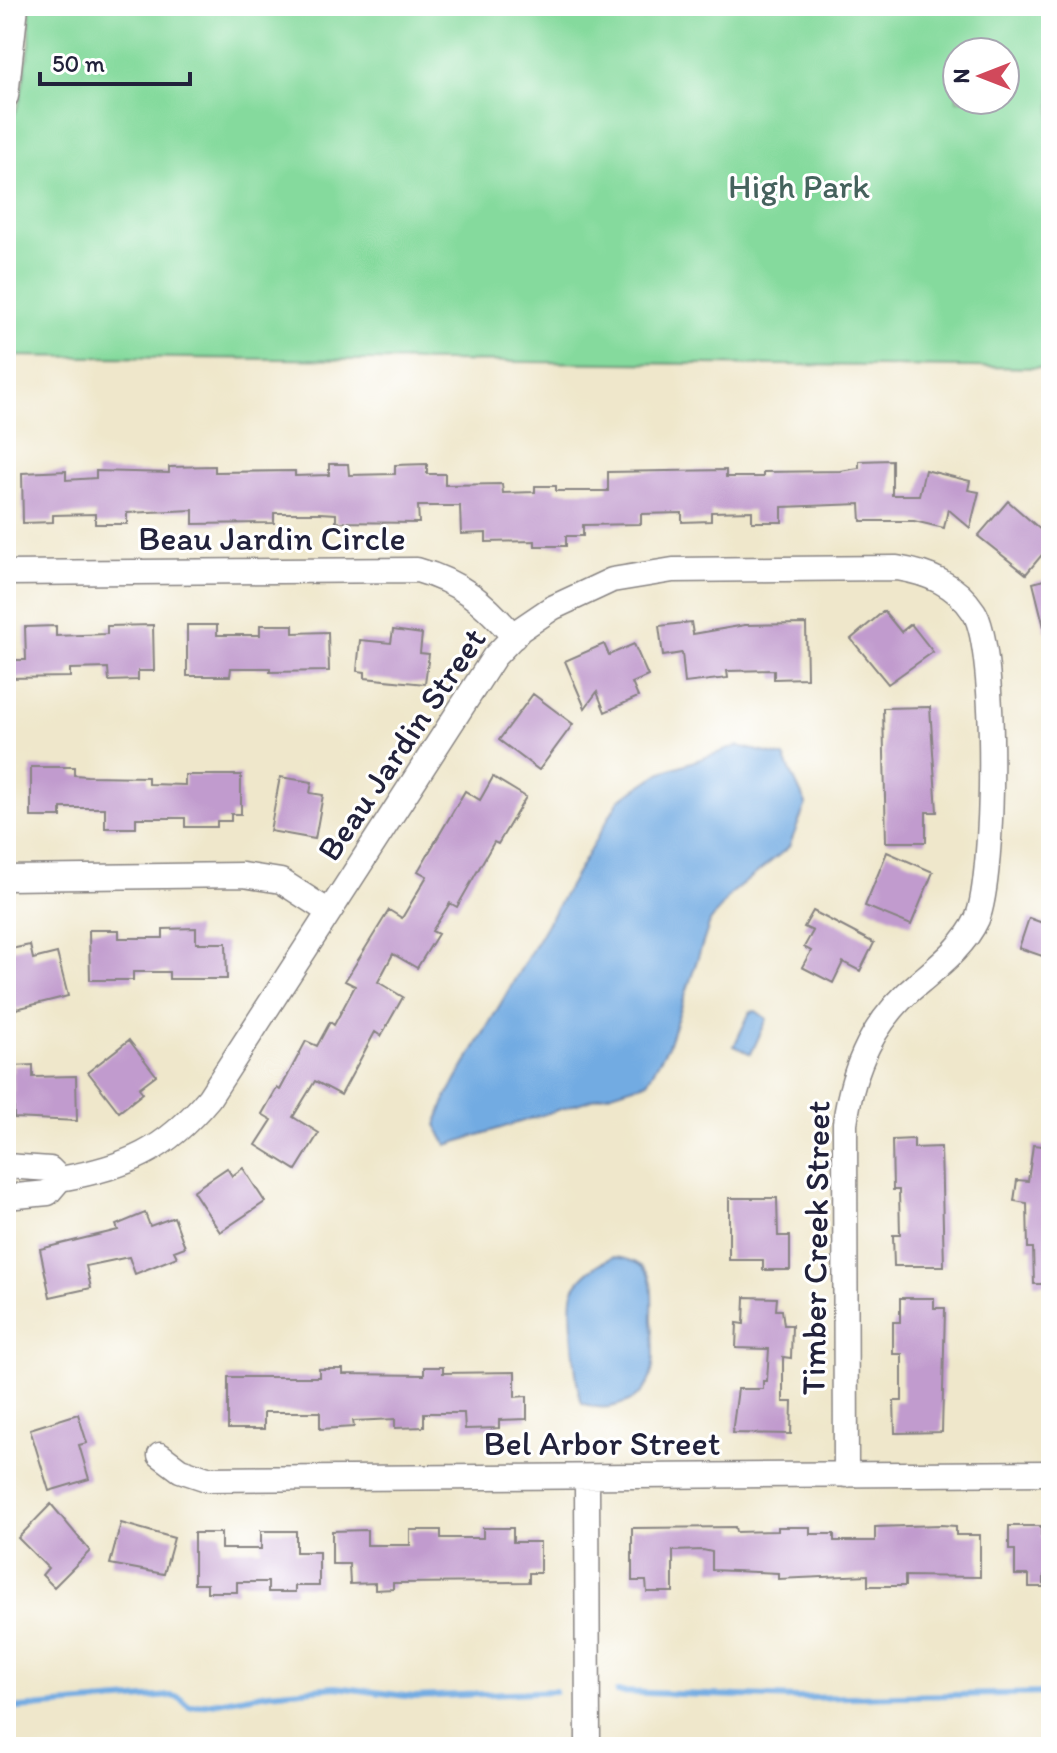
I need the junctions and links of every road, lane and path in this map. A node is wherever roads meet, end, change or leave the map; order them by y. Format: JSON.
{"nodes":[{"id":1,"x":16,"y":6,"type":"edge"},
{"id":2,"x":6,"y":96,"type":"edge"},
{"id":3,"x":6,"y":573,"type":"edge"},
{"id":4,"x":961,"y":596,"type":"joint"},
{"id":5,"x":514,"y":637,"type":"junction"},
{"id":6,"x":6,"y":878,"type":"edge"},
{"id":7,"x":329,"y":912,"type":"junction"},
{"id":8,"x":6,"y":1166,"type":"edge"},
{"id":9,"x":60,"y":1179,"type":"junction"},
{"id":10,"x":6,"y":1197,"type":"edge"},
{"id":11,"x":160,"y":1455,"type":"dead end"},
{"id":12,"x":1051,"y":1473,"type":"edge"},
{"id":13,"x":846,"y":1475,"type":"junction"},
{"id":14,"x":587,"y":1478,"type":"junction"},
{"id":15,"x":588,"y":1747,"type":"edge"}],
"edges":[{"from":1,"to":2,"type":"street"},
{"from":3,"to":5,"type":"street","name":"Beau Jardin Circle"},
{"from":4,"to":5,"type":"street","name":"Beau Jardin Street"},
{"from":4,"to":13,"type":"street","name":"Timber Creek Street"},
{"from":5,"to":7,"type":"street","name":"Beau Jardin Street"},
{"from":6,"to":7,"type":"street"},
{"from":7,"to":9,"type":"street","name":"Beau Jardin Street"},
{"from":8,"to":9,"type":"street"},
{"from":9,"to":10,"type":"street","name":"Beau Jardin Street"},
{"from":11,"to":14,"type":"street","name":"Bel Arbor Street"},
{"from":12,"to":13,"type":"street","name":"Bel Arbor Street"},
{"from":13,"to":14,"type":"street","name":"Bel Arbor Street"},
{"from":14,"to":15,"type":"street"}]}
